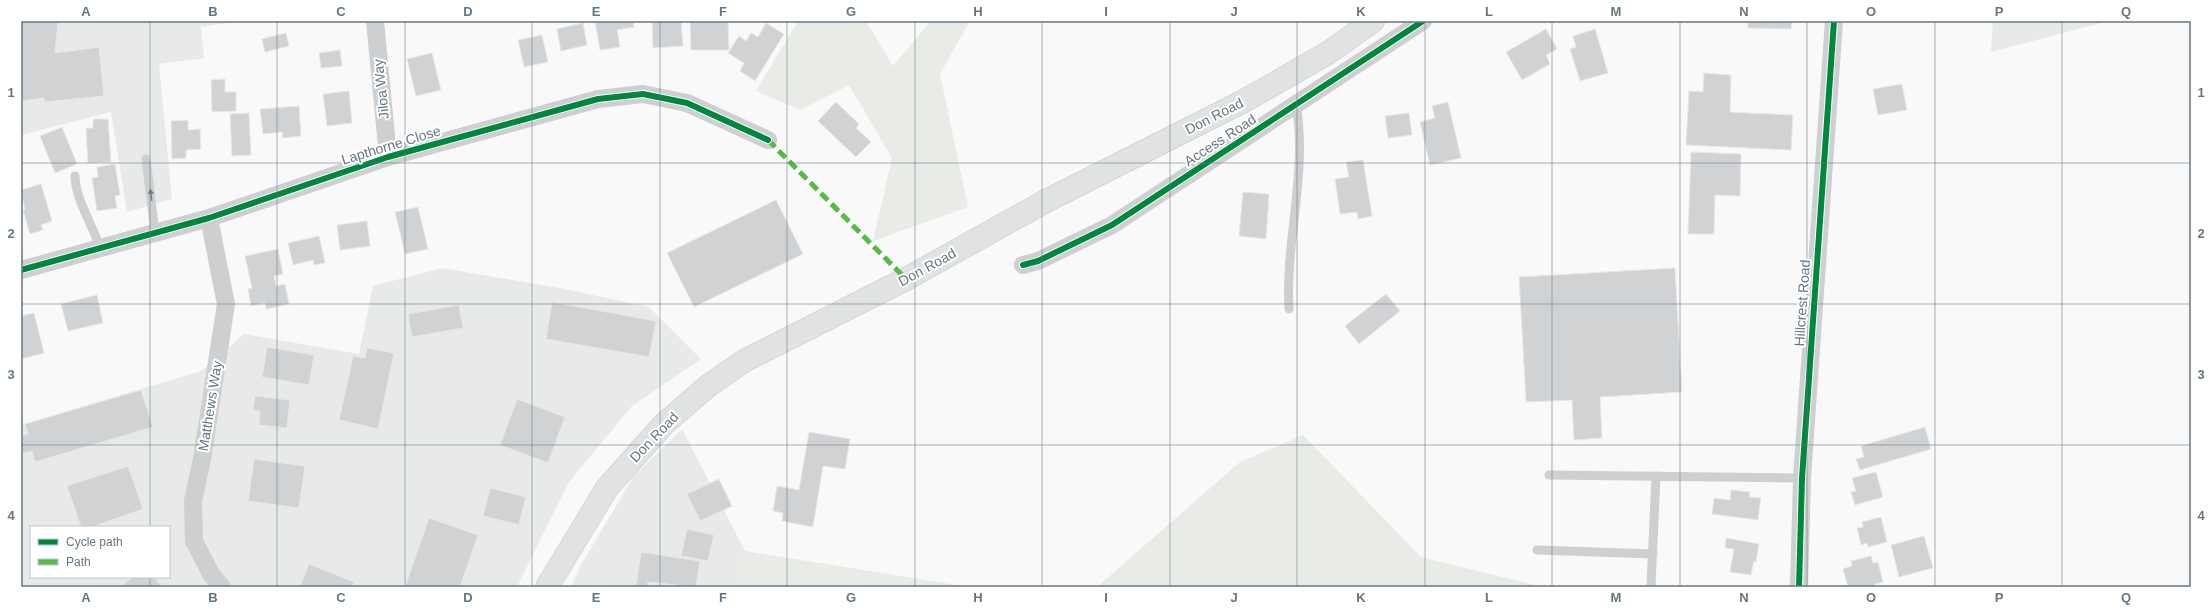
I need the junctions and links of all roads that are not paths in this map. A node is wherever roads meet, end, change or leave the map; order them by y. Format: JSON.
{"nodes":[{"id":1,"x":374,"y":21,"type":"edge"},
{"id":2,"x":1372,"y":21,"type":"edge"},
{"id":3,"x":1423,"y":21,"type":"edge"},
{"id":4,"x":1834,"y":21,"type":"edge"},
{"id":5,"x":1296,"y":104,"type":"junction"},
{"id":6,"x":768,"y":140,"type":"dead end"},
{"id":7,"x":388,"y":157,"type":"junction"},
{"id":8,"x":146,"y":159,"type":"dead end"},
{"id":9,"x":75,"y":176,"type":"dead end"},
{"id":10,"x":209,"y":218,"type":"junction"},
{"id":11,"x":155,"y":232,"type":"junction"},
{"id":12,"x":100,"y":248,"type":"junction"},
{"id":13,"x":1023,"y":265,"type":"dead end"},
{"id":14,"x":21,"y":270,"type":"edge"},
{"id":15,"x":1289,"y":310,"type":"dead end"},
{"id":16,"x":1549,"y":475,"type":"dead end"},
{"id":17,"x":1656,"y":476,"type":"junction"},
{"id":18,"x":1802,"y":478,"type":"junction"},
{"id":19,"x":1537,"y":550,"type":"dead end"},
{"id":20,"x":1653,"y":554,"type":"junction"},
{"id":21,"x":1651,"y":586,"type":"edge"},
{"id":22,"x":222,"y":587,"type":"edge"},
{"id":23,"x":547,"y":587,"type":"edge"},
{"id":24,"x":1799,"y":587,"type":"edge"}],
"edges":[{"from":1,"to":7,"type":"street","name":"Jiloa Way"},
{"from":2,"to":23,"type":"main road","name":"Don Road"},
{"from":3,"to":5,"type":"street","name":"Access Road"},
{"from":4,"to":18,"type":"street","name":"Hillcrest Road"},
{"from":5,"to":13,"type":"street","name":"Access Road"},
{"from":5,"to":15,"type":"lane"},
{"from":6,"to":7,"type":"street","name":"Lapthorne Close"},
{"from":7,"to":10,"type":"street","name":"Lapthorne Close"},
{"from":11,"to":8,"type":"lane","one_way":true},
{"from":9,"to":12,"type":"lane"},
{"from":10,"to":11,"type":"street","name":"Lapthorne Close"},
{"from":10,"to":22,"type":"street","name":"Matthews Way"},
{"from":11,"to":12,"type":"street","name":"Lapthorne Close"},
{"from":12,"to":14,"type":"street","name":"Lapthorne Close"},
{"from":16,"to":17,"type":"lane"},
{"from":17,"to":18,"type":"lane"},
{"from":17,"to":20,"type":"lane"},
{"from":18,"to":24,"type":"street","name":"Hillcrest Road"},
{"from":19,"to":20,"type":"lane"},
{"from":20,"to":21,"type":"lane"}]}
